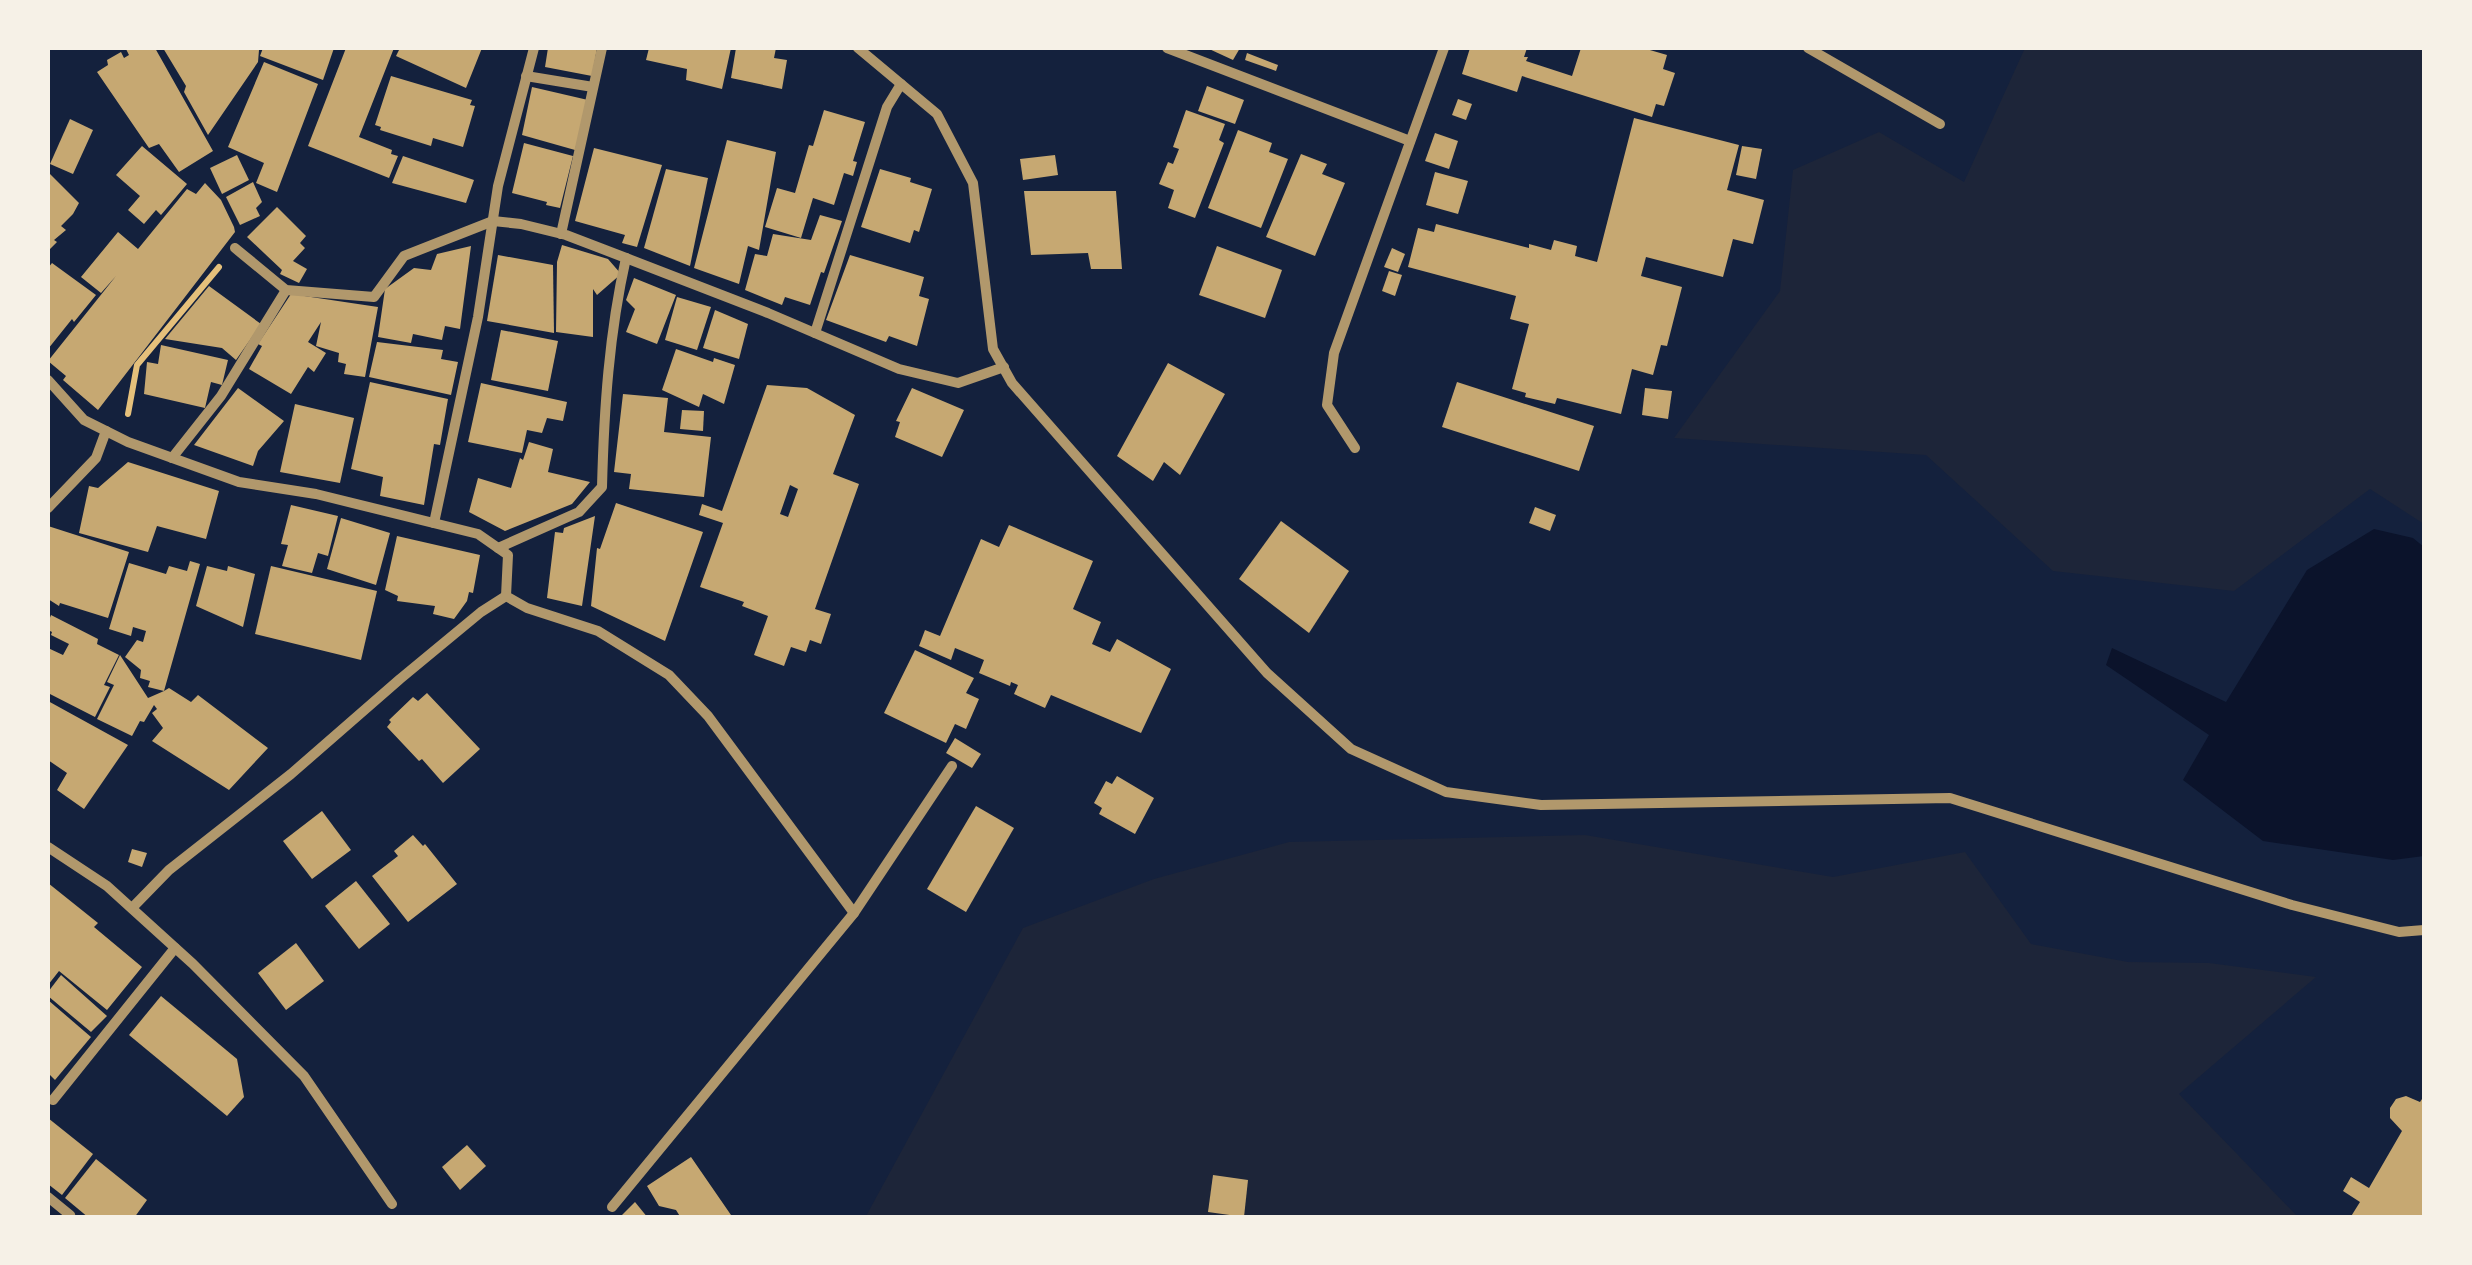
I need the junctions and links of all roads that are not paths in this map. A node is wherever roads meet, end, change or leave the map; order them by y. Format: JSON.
{"nodes":[{"id":1,"x":534,"y":48,"type":"edge"},
{"id":2,"x":602,"y":48,"type":"edge"},
{"id":3,"x":858,"y":48,"type":"edge"},
{"id":4,"x":1166,"y":48,"type":"edge"},
{"id":5,"x":1444,"y":48,"type":"edge"},
{"id":6,"x":1808,"y":48,"type":"edge"},
{"id":7,"x":526,"y":76,"type":"junction"},
{"id":8,"x":901,"y":84,"type":"junction"},
{"id":9,"x":593,"y":87,"type":"junction"},
{"id":10,"x":1940,"y":124,"type":"dead end"},
{"id":11,"x":1410,"y":141,"type":"junction"},
{"id":12,"x":493,"y":222,"type":"junction"},
{"id":13,"x":561,"y":234,"type":"junction"},
{"id":14,"x":235,"y":248,"type":"road end"},
{"id":15,"x":626,"y":258,"type":"junction"},
{"id":16,"x":286,"y":290,"type":"junction"},
{"id":17,"x":815,"y":333,"type":"junction"},
{"id":18,"x":1004,"y":366,"type":"junction"},
{"id":19,"x":48,"y":380,"type":"edge"},
{"id":20,"x":106,"y":431,"type":"junction"},
{"id":21,"x":1356,"y":448,"type":"dead end"},
{"id":22,"x":172,"y":458,"type":"junction"},
{"id":23,"x":48,"y":508,"type":"edge"},
{"id":24,"x":434,"y":523,"type":"junction"},
{"id":25,"x":498,"y":548,"type":"junction"},
{"id":26,"x":506,"y":596,"type":"junction"},
{"id":27,"x":952,"y":766,"type":"dead end"},
{"id":28,"x":48,"y":847,"type":"edge"},
{"id":29,"x":132,"y":908,"type":"junction"},
{"id":30,"x":854,"y":913,"type":"junction"},
{"id":31,"x":2424,"y":930,"type":"edge"},
{"id":32,"x":175,"y":948,"type":"junction"},
{"id":33,"x":53,"y":1100,"type":"dead end"},
{"id":34,"x":48,"y":1198,"type":"edge"},
{"id":35,"x":392,"y":1204,"type":"dead end"},
{"id":36,"x":612,"y":1208,"type":"dead end"},
{"id":37,"x":68,"y":1218,"type":"edge"}],
"edges":[{"from":1,"to":7,"type":"street"},
{"from":2,"to":9,"type":"street"},
{"from":3,"to":8,"type":"street"},
{"from":4,"to":11,"type":"street"},
{"from":5,"to":11,"type":"street"},
{"from":6,"to":10,"type":"street"},
{"from":7,"to":9,"type":"street"},
{"from":7,"to":12,"type":"street"},
{"from":8,"to":17,"type":"street"},
{"from":8,"to":18,"type":"street"},
{"from":9,"to":13,"type":"street"},
{"from":11,"to":21,"type":"street"},
{"from":12,"to":13,"type":"street"},
{"from":12,"to":16,"type":"street"},
{"from":12,"to":24,"type":"street"},
{"from":13,"to":15,"type":"street"},
{"from":14,"to":16,"type":"street"},
{"from":15,"to":17,"type":"street"},
{"from":15,"to":25,"type":"street"},
{"from":16,"to":22,"type":"street"},
{"from":17,"to":18,"type":"street"},
{"from":18,"to":31,"type":"street"},
{"from":19,"to":20,"type":"street"},
{"from":20,"to":22,"type":"street"},
{"from":20,"to":23,"type":"street"},
{"from":22,"to":24,"type":"street"},
{"from":24,"to":25,"type":"street"},
{"from":25,"to":26,"type":"street"},
{"from":26,"to":29,"type":"street"},
{"from":26,"to":30,"type":"street"},
{"from":27,"to":30,"type":"street"},
{"from":28,"to":29,"type":"street"},
{"from":29,"to":32,"type":"street"},
{"from":30,"to":36,"type":"street"},
{"from":32,"to":33,"type":"street"},
{"from":32,"to":35,"type":"street"},
{"from":34,"to":37,"type":"street"}]}
